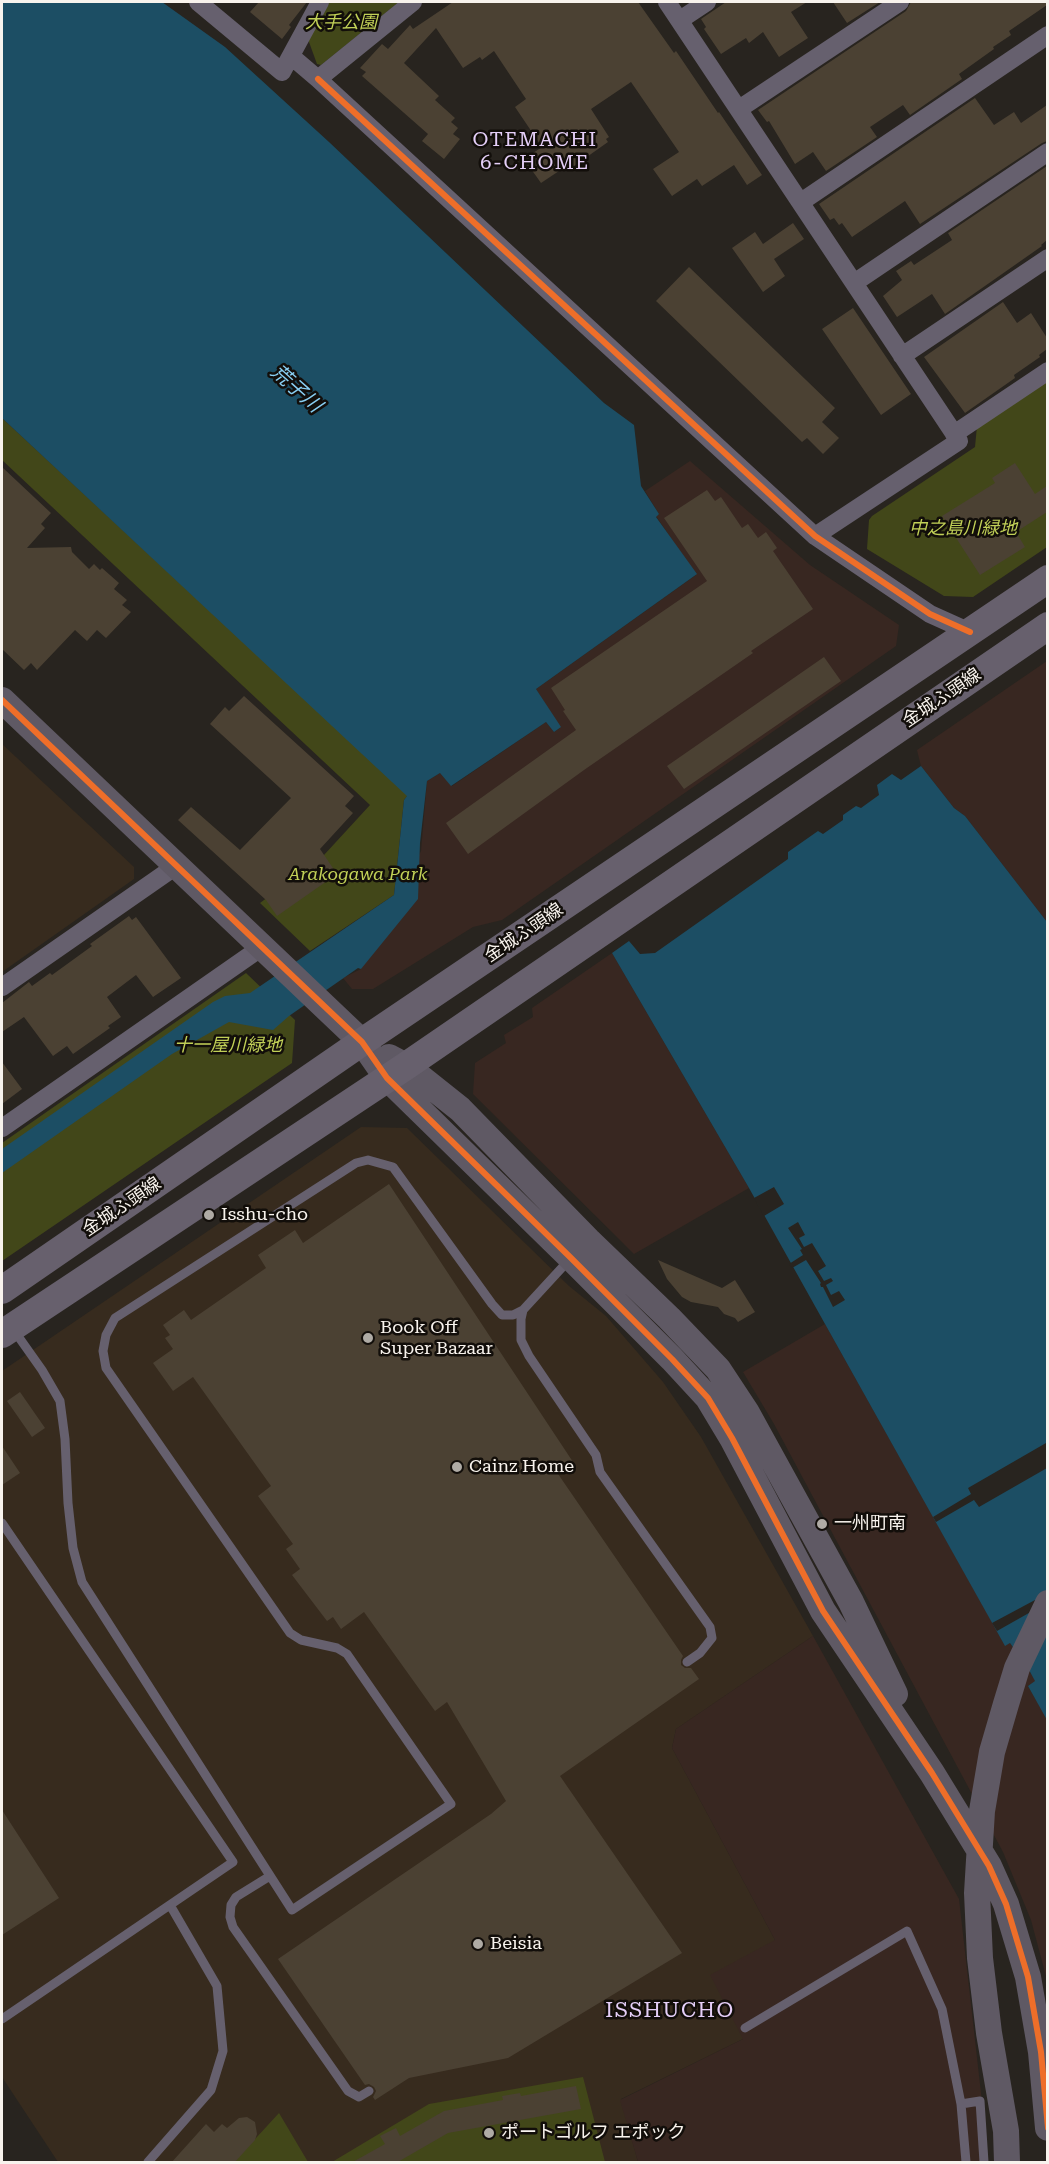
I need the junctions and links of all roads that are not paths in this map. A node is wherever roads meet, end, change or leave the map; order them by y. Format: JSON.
{"nodes":[{"id":1,"x":201,"y":2,"type":"edge"},
{"id":2,"x":320,"y":2,"type":"edge"},
{"id":3,"x":413,"y":2,"type":"edge"},
{"id":4,"x":667,"y":2,"type":"edge"},
{"id":5,"x":707,"y":2,"type":"edge"},
{"id":6,"x":900,"y":2,"type":"edge"},
{"id":7,"x":680,"y":20,"type":"junction"},
{"id":8,"x":1047,"y":35,"type":"edge"},
{"id":9,"x":291,"y":56,"type":"junction"},
{"id":10,"x":318,"y":79,"type":"junction"},
{"id":11,"x":739,"y":110,"type":"junction"},
{"id":12,"x":1047,"y":152,"type":"edge"},
{"id":13,"x":801,"y":202,"type":"junction"},
{"id":14,"x":1047,"y":258,"type":"edge"},
{"id":15,"x":854,"y":283,"type":"junction"},
{"id":16,"x":903,"y":356,"type":"junction"},
{"id":17,"x":1047,"y":371,"type":"edge"},
{"id":18,"x":954,"y":434,"type":"junction"},
{"id":19,"x":815,"y":536,"type":"junction"},
{"id":20,"x":1047,"y":579,"type":"edge"},
{"id":21,"x":1047,"y":626,"type":"edge"},
{"id":22,"x":970,"y":632,"type":"junction"},
{"id":23,"x":2,"y":700,"type":"edge"},
{"id":24,"x":176,"y":866,"type":"junction"},
{"id":25,"x":262,"y":947,"type":"junction"},
{"id":26,"x":2,"y":987,"type":"edge"},
{"id":27,"x":362,"y":1042,"type":"junction"},
{"id":28,"x":396,"y":1072,"type":"junction"},
{"id":29,"x":2,"y":1128,"type":"edge"},
{"id":30,"x":580,"y":1249,"type":"junction"},
{"id":31,"x":2,"y":1290,"type":"edge"},
{"id":32,"x":523,"y":1310,"type":"junction"},
{"id":33,"x":6,"y":1330,"type":"edge"},
{"id":34,"x":2,"y":1523,"type":"edge"},
{"id":35,"x":1047,"y":1603,"type":"edge"},
{"id":36,"x":687,"y":1662,"type":"dead end"},
{"id":37,"x":270,"y":1876,"type":"junction"},
{"id":38,"x":170,"y":1905,"type":"junction"},
{"id":39,"x":2,"y":2019,"type":"edge"},
{"id":40,"x":745,"y":2028,"type":"dead end"},
{"id":41,"x":369,"y":2091,"type":"dead end"},
{"id":42,"x":961,"y":2104,"type":"junction"},
{"id":43,"x":1047,"y":2128,"type":"edge"},
{"id":44,"x":148,"y":2163,"type":"edge"},
{"id":45,"x":966,"y":2163,"type":"edge"},
{"id":46,"x":984,"y":2163,"type":"edge"},
{"id":47,"x":1007,"y":2163,"type":"edge"}],
"edges":[{"from":1,"to":9,"type":"street"},
{"from":2,"to":9,"type":"street"},
{"from":3,"to":10,"type":"street"},
{"from":4,"to":7,"type":"street"},
{"from":5,"to":7,"type":"street"},
{"from":6,"to":11,"type":"street"},
{"from":7,"to":11,"type":"street"},
{"from":8,"to":13,"type":"street"},
{"from":9,"to":10,"type":"street"},
{"from":10,"to":19,"type":"street"},
{"from":11,"to":13,"type":"street"},
{"from":12,"to":15,"type":"street"},
{"from":13,"to":15,"type":"street"},
{"from":14,"to":16,"type":"street"},
{"from":15,"to":16,"type":"street"},
{"from":16,"to":18,"type":"street"},
{"from":17,"to":18,"type":"street"},
{"from":18,"to":19,"type":"street"},
{"from":19,"to":22,"type":"street"},
{"from":20,"to":22,"type":"main road","name":"金城ふ頭線"},
{"from":21,"to":28,"type":"main road","name":"金城ふ頭線"},
{"from":22,"to":27,"type":"main road","name":"金城ふ頭線"},
{"from":23,"to":24,"type":"street"},
{"from":24,"to":25,"type":"street"},
{"from":24,"to":26,"type":"street"},
{"from":25,"to":27,"type":"street"},
{"from":25,"to":29,"type":"street"},
{"from":27,"to":28,"type":"street"},
{"from":27,"to":31,"type":"main road","name":"金城ふ頭線"},
{"from":28,"to":30,"type":"street"},
{"from":28,"to":33,"type":"main road","name":"金城ふ頭線"},
{"from":30,"to":32,"type":"lane"},
{"from":30,"to":43,"type":"street"},
{"from":32,"to":36,"type":"lane"},
{"from":32,"to":37,"type":"lane"},
{"from":33,"to":37,"type":"lane"},
{"from":34,"to":38,"type":"lane"},
{"from":35,"to":47,"type":"street"},
{"from":37,"to":41,"type":"lane"},
{"from":38,"to":39,"type":"lane"},
{"from":38,"to":44,"type":"lane"},
{"from":40,"to":42,"type":"lane"},
{"from":42,"to":45,"type":"lane"},
{"from":42,"to":46,"type":"lane"}]}
